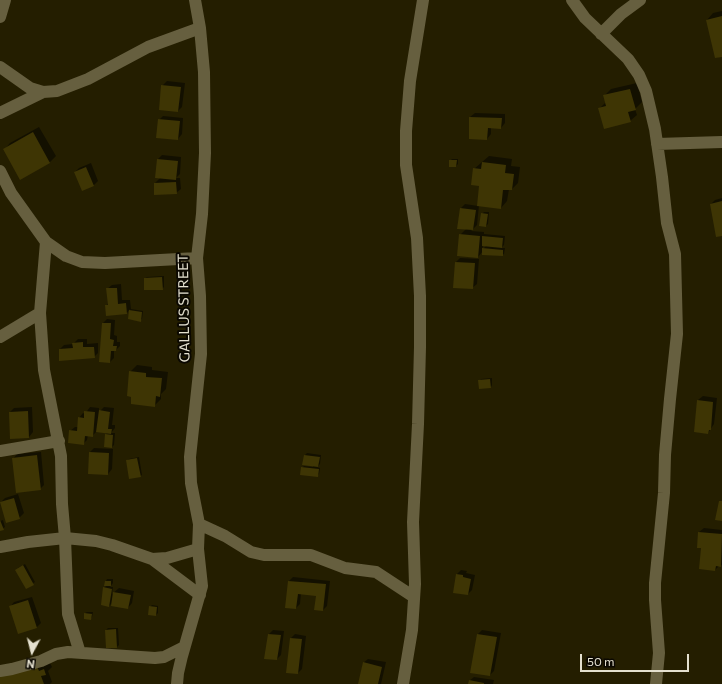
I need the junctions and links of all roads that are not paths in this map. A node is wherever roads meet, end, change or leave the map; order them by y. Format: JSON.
{"nodes":[{"id":1,"x":5,"y":0,"type":"edge"},
{"id":2,"x":195,"y":0,"type":"edge"},
{"id":3,"x":423,"y":0,"type":"edge"},
{"id":4,"x":572,"y":0,"type":"edge"},
{"id":5,"x":640,"y":0,"type":"edge"},
{"id":6,"x":0,"y":17,"type":"edge"},
{"id":7,"x":200,"y":28,"type":"junction"},
{"id":8,"x":602,"y":34,"type":"junction"},
{"id":9,"x":0,"y":67,"type":"edge"},
{"id":10,"x":43,"y":92,"type":"junction"},
{"id":11,"x":0,"y":113,"type":"edge"},
{"id":12,"x":722,"y":142,"type":"edge"},
{"id":13,"x":657,"y":144,"type":"junction"},
{"id":14,"x":0,"y":171,"type":"edge"},
{"id":15,"x":46,"y":242,"type":"junction"},
{"id":16,"x":197,"y":258,"type":"junction"},
{"id":17,"x":40,"y":313,"type":"junction"},
{"id":18,"x":0,"y":337,"type":"edge"},
{"id":19,"x":59,"y":441,"type":"junction"},
{"id":20,"x":0,"y":451,"type":"edge"},
{"id":21,"x":199,"y":524,"type":"junction"},
{"id":22,"x":65,"y":538,"type":"junction"},
{"id":23,"x":0,"y":547,"type":"edge"},
{"id":24,"x":198,"y":549,"type":"junction"},
{"id":25,"x":152,"y":560,"type":"junction"},
{"id":26,"x":200,"y":595,"type":"junction"},
{"id":27,"x":414,"y":597,"type":"junction"},
{"id":28,"x":184,"y":647,"type":"junction"},
{"id":29,"x":80,"y":653,"type":"junction"},
{"id":30,"x":0,"y":671,"type":"edge"},
{"id":31,"x":177,"y":684,"type":"edge"},
{"id":32,"x":403,"y":684,"type":"edge"},
{"id":33,"x":656,"y":684,"type":"edge"}],
"edges":[{"from":1,"to":6,"type":"street"},
{"from":2,"to":7,"type":"street","name":"GALLUS STREET"},
{"from":3,"to":27,"type":"street"},
{"from":4,"to":8,"type":"street"},
{"from":5,"to":8,"type":"street"},
{"from":7,"to":10,"type":"street"},
{"from":7,"to":16,"type":"street","name":"GALLUS STREET"},
{"from":8,"to":13,"type":"street"},
{"from":9,"to":10,"type":"street"},
{"from":10,"to":11,"type":"street"},
{"from":12,"to":13,"type":"street"},
{"from":13,"to":33,"type":"street"},
{"from":14,"to":15,"type":"street"},
{"from":15,"to":16,"type":"street"},
{"from":15,"to":17,"type":"street"},
{"from":16,"to":21,"type":"street","name":"GALLUS STREET"},
{"from":17,"to":18,"type":"street"},
{"from":17,"to":19,"type":"street"},
{"from":19,"to":20,"type":"street"},
{"from":19,"to":22,"type":"street"},
{"from":21,"to":24,"type":"street","name":"GALLUS STREET"},
{"from":21,"to":27,"type":"street"},
{"from":22,"to":23,"type":"street"},
{"from":22,"to":25,"type":"street"},
{"from":22,"to":29,"type":"street"},
{"from":24,"to":25,"type":"street"},
{"from":24,"to":26,"type":"street","name":"GALLUS STREET"},
{"from":25,"to":26,"type":"street"},
{"from":26,"to":28,"type":"street","name":"GALLUS STREET"},
{"from":27,"to":32,"type":"street"},
{"from":28,"to":29,"type":"street"},
{"from":28,"to":31,"type":"street","name":"GALLUS STREET"},
{"from":29,"to":30,"type":"street"}]}
